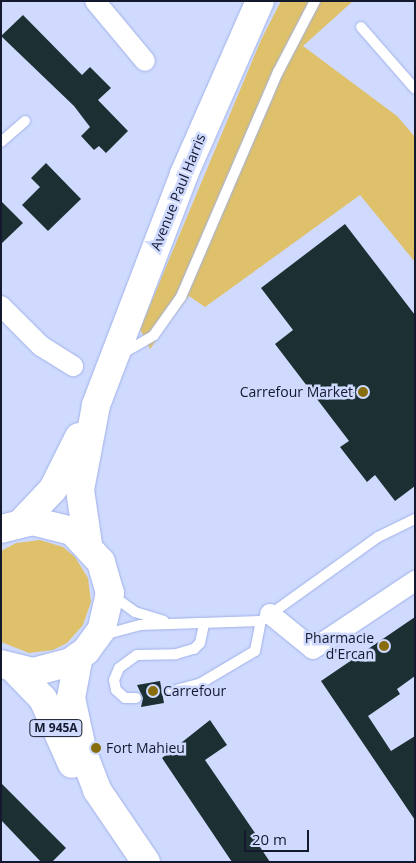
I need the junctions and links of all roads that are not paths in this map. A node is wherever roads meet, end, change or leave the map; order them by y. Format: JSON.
{"nodes":[{"id":1,"x":95,"y":1,"type":"edge"},
{"id":2,"x":315,"y":1,"type":"edge"},
{"id":3,"x":255,"y":6,"type":"edge"},
{"id":4,"x":361,"y":27,"type":"dead end"},
{"id":5,"x":145,"y":61,"type":"dead end"},
{"id":6,"x":415,"y":89,"type":"edge"},
{"id":7,"x":25,"y":121,"type":"dead end"},
{"id":8,"x":1,"y":142,"type":"edge"},
{"id":9,"x":1,"y":306,"type":"edge"},
{"id":10,"x":113,"y":359,"type":"junction"},
{"id":11,"x":73,"y":366,"type":"dead end"},
{"id":12,"x":103,"y":385,"type":"junction"},
{"id":13,"x":415,"y":519,"type":"edge"},
{"id":14,"x":11,"y":526,"type":"edge"},
{"id":15,"x":88,"y":544,"type":"junction"},
{"id":16,"x":415,"y":581,"type":"edge"},
{"id":17,"x":110,"y":593,"type":"junction"},
{"id":18,"x":266,"y":617,"type":"junction"},
{"id":19,"x":172,"y":623,"type":"junction"},
{"id":20,"x":204,"y":624,"type":"junction"},
{"id":21,"x":88,"y":647,"type":"junction"},
{"id":22,"x":7,"y":666,"type":"edge"},
{"id":23,"x":172,"y":691,"type":"dead end"},
{"id":24,"x":136,"y":698,"type":"dead end"},
{"id":25,"x":97,"y":790,"type":"junction"},
{"id":26,"x":146,"y":862,"type":"edge"}],
"edges":[{"from":1,"to":5,"type":"street"},
{"from":2,"to":10,"type":"lane"},
{"from":3,"to":10,"type":"main road","name":"Avenue Paul Harris"},
{"from":4,"to":6,"type":"lane"},
{"from":7,"to":8,"type":"lane"},
{"from":9,"to":11,"type":"street"},
{"from":10,"to":12,"type":"main road","name":"Avenue Paul Harris"},
{"from":12,"to":14,"type":"main road","name":"Avenue Paul Harris"},
{"from":12,"to":15,"type":"main road","name":"Avenue Paul Harris"},
{"from":13,"to":18,"type":"lane"},
{"from":14,"to":15,"type":"main road"},
{"from":15,"to":17,"type":"main road"},
{"from":16,"to":18,"type":"street"},
{"from":17,"to":19,"type":"lane"},
{"from":17,"to":21,"type":"main road"},
{"from":18,"to":20,"type":"lane"},
{"from":18,"to":23,"type":"lane"},
{"from":19,"to":20,"type":"lane"},
{"from":19,"to":21,"type":"lane"},
{"from":20,"to":24,"type":"lane"},
{"from":21,"to":22,"type":"main road"},
{"from":21,"to":25,"type":"main road","number":"M 945A"},
{"from":22,"to":25,"type":"main road","number":"M 945A"},
{"from":25,"to":26,"type":"main road","number":"M 945A"}]}
